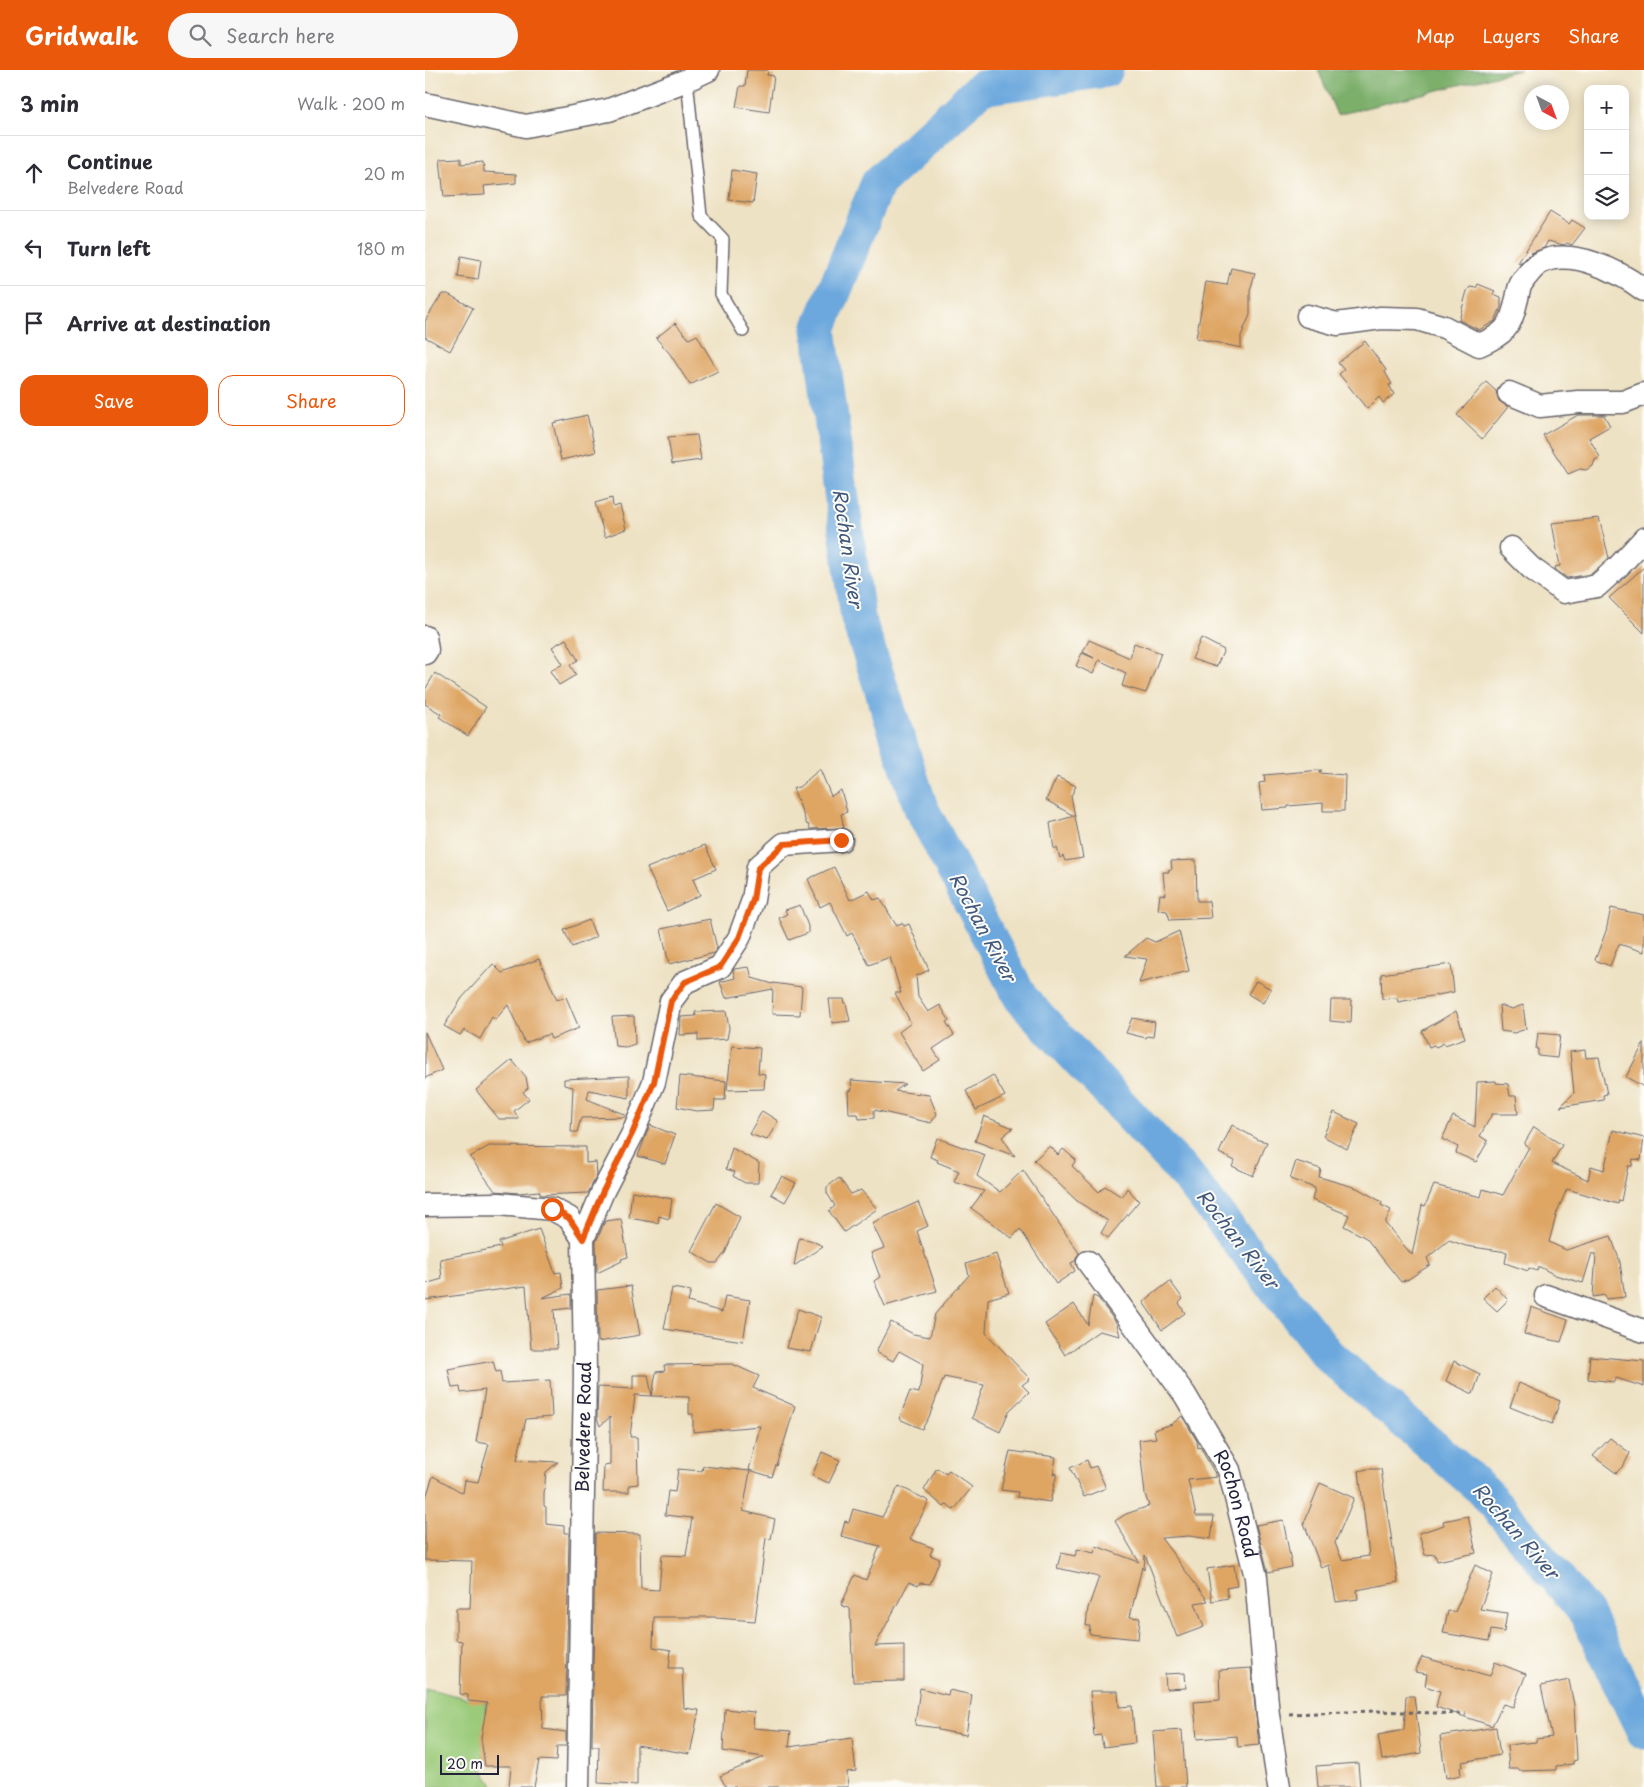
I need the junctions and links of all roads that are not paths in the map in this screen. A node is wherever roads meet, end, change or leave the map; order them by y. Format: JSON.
{"nodes":[{"id":1,"x":707,"y":70,"type":"edge"},
{"id":2,"x":687,"y":80,"type":"junction"},
{"id":3,"x":425,"y":104,"type":"edge"},
{"id":4,"x":1644,"y":290,"type":"edge"},
{"id":5,"x":1309,"y":316,"type":"dead end"},
{"id":6,"x":743,"y":331,"type":"dead end"},
{"id":7,"x":1509,"y":393,"type":"dead end"},
{"id":8,"x":1644,"y":394,"type":"edge"},
{"id":9,"x":1644,"y":539,"type":"edge"},
{"id":10,"x":1511,"y":548,"type":"dead end"},
{"id":11,"x":425,"y":638,"type":"edge"},
{"id":12,"x":425,"y":653,"type":"edge"},
{"id":13,"x":841,"y":840,"type":"dead end"},
{"id":14,"x":425,"y":1205,"type":"edge"},
{"id":15,"x":583,"y":1239,"type":"junction"},
{"id":16,"x":1088,"y":1262,"type":"dead end"},
{"id":17,"x":1546,"y":1296,"type":"dead end"},
{"id":18,"x":1644,"y":1331,"type":"edge"},
{"id":19,"x":578,"y":1787,"type":"edge"},
{"id":20,"x":1279,"y":1787,"type":"edge"}],
"edges":[{"from":1,"to":2,"type":"street"},
{"from":2,"to":3,"type":"street"},
{"from":2,"to":6,"type":"lane"},
{"from":4,"to":5,"type":"street"},
{"from":7,"to":8,"type":"street"},
{"from":9,"to":10,"type":"street"},
{"from":11,"to":12,"type":"street"},
{"from":13,"to":15,"type":"street"},
{"from":14,"to":15,"type":"street"},
{"from":15,"to":19,"type":"street","name":"Belvedere Road"},
{"from":16,"to":20,"type":"street","name":"Rochon Road"},
{"from":17,"to":18,"type":"street"}]}
